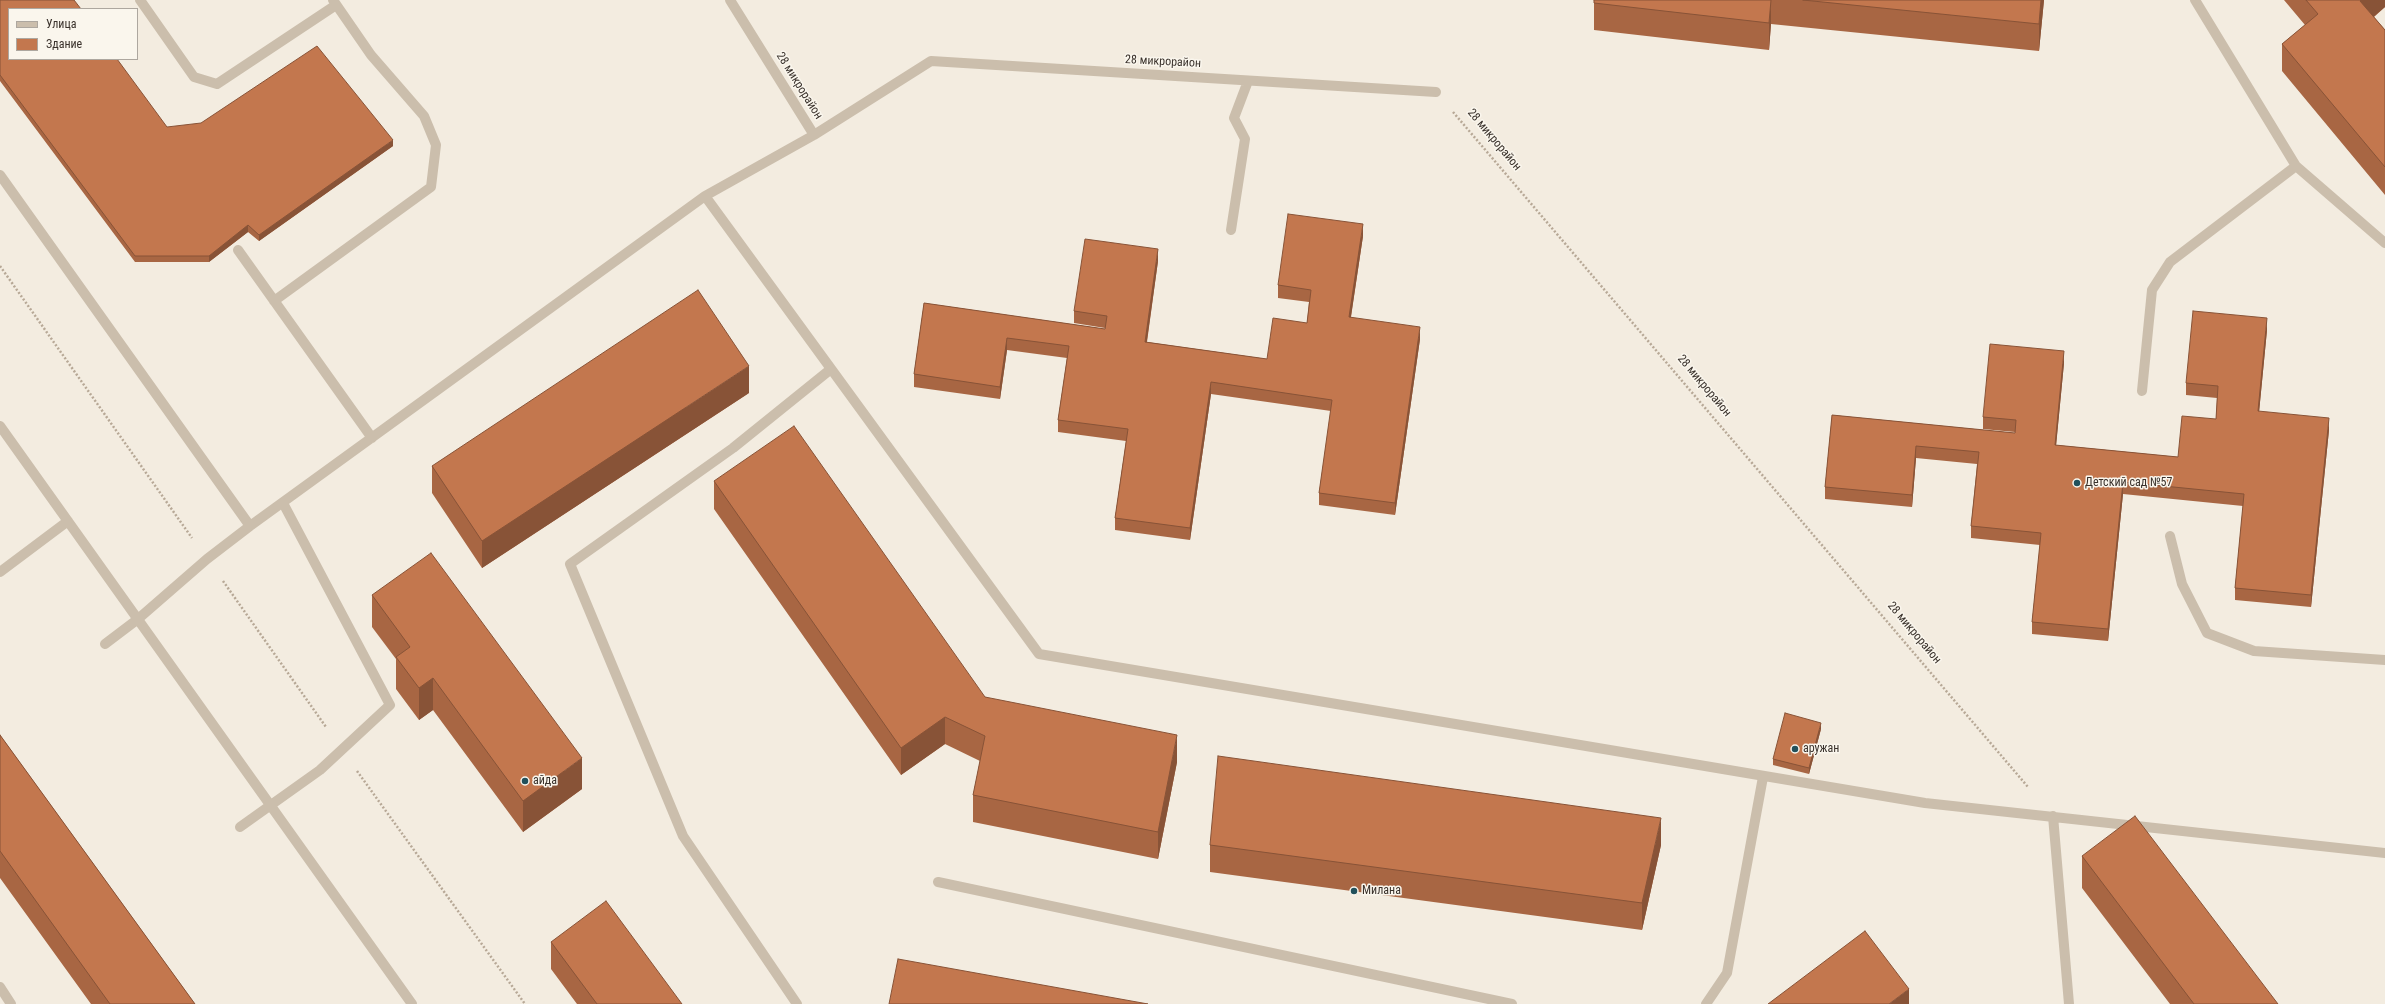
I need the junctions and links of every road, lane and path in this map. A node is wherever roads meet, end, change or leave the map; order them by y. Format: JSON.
{"nodes":[{"id":1,"x":140,"y":0,"type":"edge"},
{"id":2,"x":730,"y":0,"type":"edge"},
{"id":3,"x":2195,"y":0,"type":"edge"},
{"id":4,"x":335,"y":2,"type":"edge"},
{"id":5,"x":1248,"y":81,"type":"junction"},
{"id":6,"x":1436,"y":92,"type":"joint"},
{"id":7,"x":814,"y":135,"type":"junction"},
{"id":8,"x":2296,"y":166,"type":"junction"},
{"id":9,"x":0,"y":175,"type":"edge"},
{"id":10,"x":705,"y":196,"type":"junction"},
{"id":11,"x":1231,"y":230,"type":"dead end"},
{"id":12,"x":2385,"y":243,"type":"edge"},
{"id":13,"x":238,"y":250,"type":"dead end"},
{"id":14,"x":0,"y":266,"type":"edge"},
{"id":15,"x":274,"y":301,"type":"junction"},
{"id":16,"x":831,"y":369,"type":"junction"},
{"id":17,"x":2142,"y":391,"type":"dead end"},
{"id":18,"x":0,"y":426,"type":"edge"},
{"id":19,"x":372,"y":438,"type":"junction"},
{"id":20,"x":283,"y":503,"type":"junction"},
{"id":21,"x":68,"y":521,"type":"junction"},
{"id":22,"x":250,"y":526,"type":"junction"},
{"id":23,"x":2170,"y":536,"type":"dead end"},
{"id":24,"x":207,"y":559,"type":"junction"},
{"id":25,"x":0,"y":572,"type":"edge"},
{"id":26,"x":138,"y":619,"type":"junction"},
{"id":27,"x":105,"y":644,"type":"dead end"},
{"id":28,"x":2385,"y":660,"type":"edge"},
{"id":29,"x":343,"y":751,"type":"junction"},
{"id":30,"x":1763,"y":777,"type":"junction"},
{"id":31,"x":270,"y":805,"type":"junction"},
{"id":32,"x":2053,"y":816,"type":"junction"},
{"id":33,"x":240,"y":827,"type":"dead end"},
{"id":34,"x":2385,"y":853,"type":"edge"},
{"id":35,"x":938,"y":882,"type":"dead end"},
{"id":36,"x":0,"y":987,"type":"edge"},
{"id":37,"x":11,"y":1004,"type":"edge"},
{"id":38,"x":412,"y":1004,"type":"edge"},
{"id":39,"x":524,"y":1004,"type":"edge"},
{"id":40,"x":796,"y":1004,"type":"edge"},
{"id":41,"x":1512,"y":1004,"type":"edge"},
{"id":42,"x":1706,"y":1004,"type":"edge"},
{"id":43,"x":2069,"y":1004,"type":"edge"}],
"edges":[{"from":1,"to":4,"type":"street"},
{"from":2,"to":7,"type":"street","name":"28 микрорайон"},
{"from":3,"to":8,"type":"street"},
{"from":4,"to":15,"type":"street"},
{"from":5,"to":6,"type":"street","name":"28 микрорайон"},
{"from":5,"to":7,"type":"street","name":"28 микрорайон"},
{"from":5,"to":11,"type":"street"},
{"from":6,"to":32,"type":"path","name":"28 микрорайон"},
{"from":7,"to":10,"type":"street"},
{"from":8,"to":12,"type":"street"},
{"from":8,"to":17,"type":"street"},
{"from":9,"to":22,"type":"street"},
{"from":10,"to":16,"type":"street"},
{"from":10,"to":19,"type":"street"},
{"from":13,"to":15,"type":"street"},
{"from":14,"to":24,"type":"path"},
{"from":15,"to":19,"type":"street"},
{"from":16,"to":30,"type":"street"},
{"from":16,"to":40,"type":"street"},
{"from":18,"to":21,"type":"street"},
{"from":19,"to":20,"type":"street"},
{"from":20,"to":22,"type":"street"},
{"from":20,"to":29,"type":"street"},
{"from":21,"to":25,"type":"street"},
{"from":21,"to":26,"type":"street"},
{"from":22,"to":24,"type":"street"},
{"from":23,"to":28,"type":"street"},
{"from":24,"to":26,"type":"street"},
{"from":24,"to":29,"type":"path"},
{"from":26,"to":27,"type":"street"},
{"from":26,"to":31,"type":"street"},
{"from":29,"to":31,"type":"street"},
{"from":29,"to":39,"type":"path"},
{"from":30,"to":32,"type":"street"},
{"from":30,"to":42,"type":"street"},
{"from":31,"to":33,"type":"street"},
{"from":31,"to":38,"type":"street"},
{"from":32,"to":34,"type":"street"},
{"from":32,"to":43,"type":"street"},
{"from":35,"to":41,"type":"street"},
{"from":36,"to":37,"type":"street"}]}
